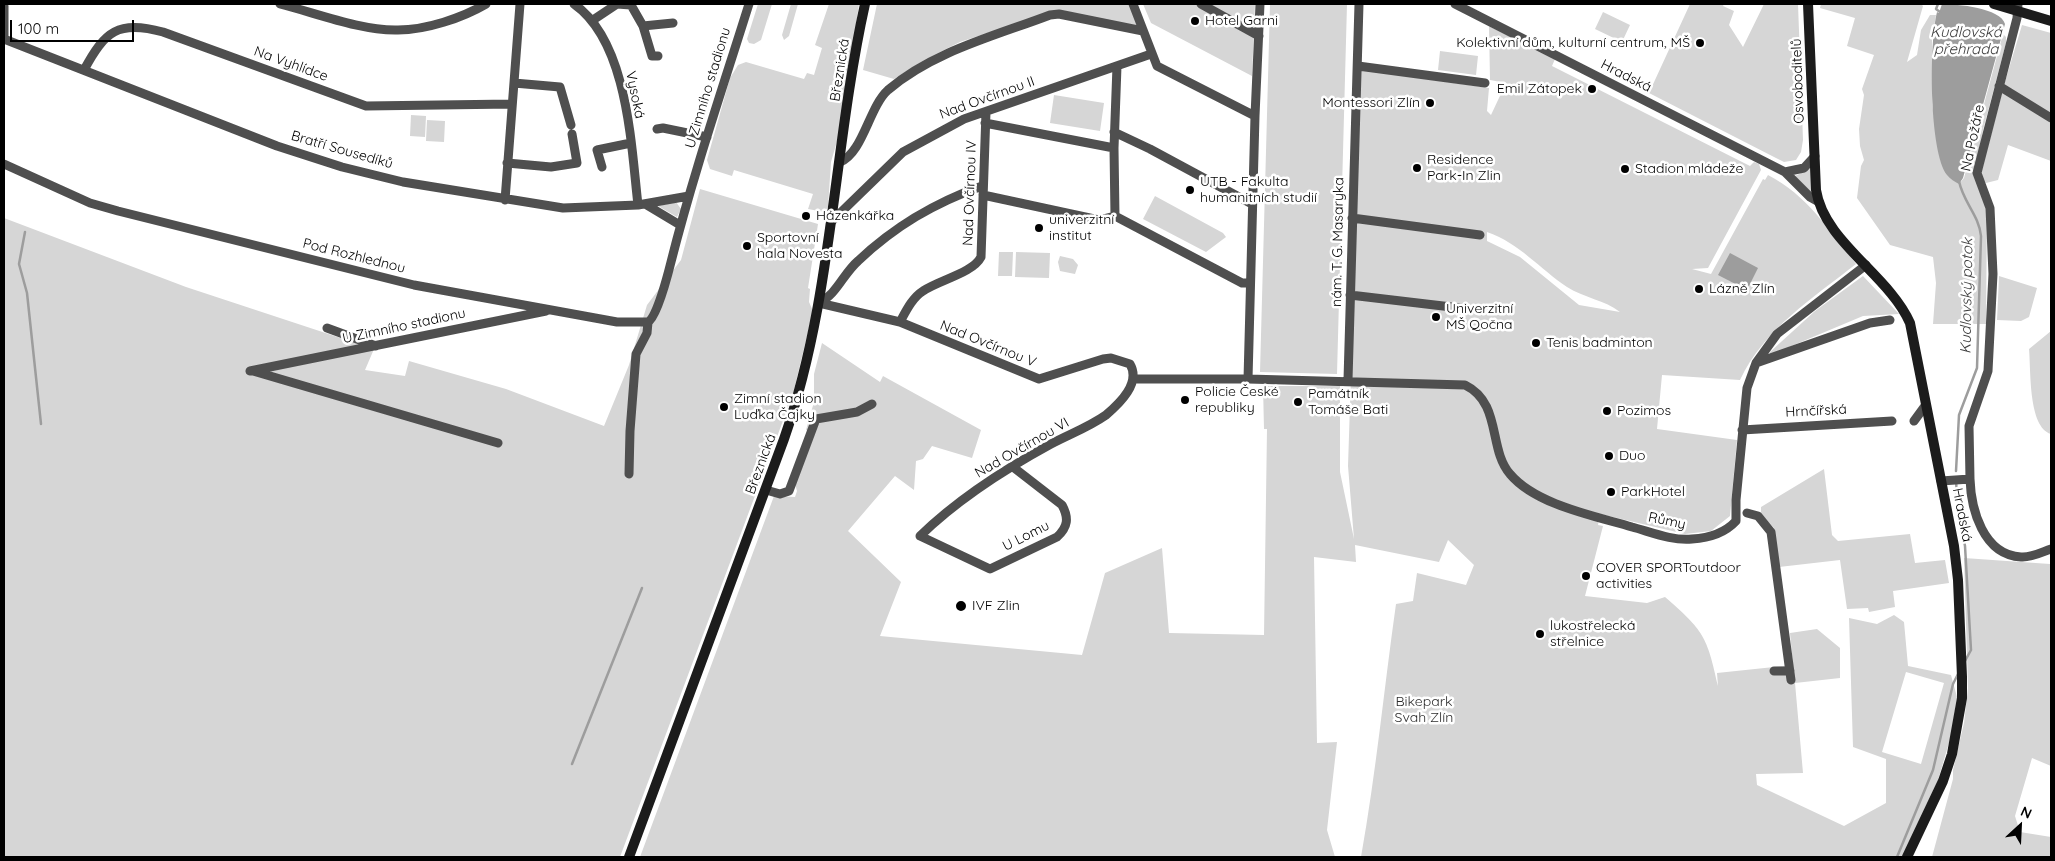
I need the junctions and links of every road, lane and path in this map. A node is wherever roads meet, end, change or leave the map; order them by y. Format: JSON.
{"nodes":[{"id":1,"x":280,"y":4,"type":"edge"},
{"id":2,"x":486,"y":4,"type":"edge"},
{"id":3,"x":520,"y":4,"type":"edge"},
{"id":4,"x":574,"y":4,"type":"edge"},
{"id":5,"x":749,"y":4,"type":"edge"},
{"id":6,"x":865,"y":4,"type":"edge"},
{"id":7,"x":1133,"y":4,"type":"edge"},
{"id":8,"x":1201,"y":4,"type":"edge"},
{"id":9,"x":1260,"y":4,"type":"edge"},
{"id":10,"x":1359,"y":4,"type":"edge"},
{"id":11,"x":1455,"y":4,"type":"edge"},
{"id":12,"x":1808,"y":4,"type":"edge"},
{"id":13,"x":1994,"y":4,"type":"edge"},
{"id":14,"x":4,"y":6,"type":"edge"},
{"id":15,"x":2018,"y":8,"type":"edge"},
{"id":16,"x":593,"y":20,"type":"junction"},
{"id":17,"x":2051,"y":21,"type":"edge"},
{"id":18,"x":674,"y":23,"type":"dead end"},
{"id":19,"x":643,"y":26,"type":"junction"},
{"id":20,"x":1143,"y":30,"type":"junction"},
{"id":21,"x":1259,"y":36,"type":"junction"},
{"id":22,"x":4,"y":39,"type":"edge"},
{"id":23,"x":1152,"y":54,"type":"junction"},
{"id":24,"x":658,"y":56,"type":"dead end"},
{"id":25,"x":1117,"y":66,"type":"junction"},
{"id":26,"x":1358,"y":66,"type":"junction"},
{"id":27,"x":84,"y":70,"type":"junction"},
{"id":28,"x":514,"y":83,"type":"junction"},
{"id":29,"x":1485,"y":83,"type":"dead end"},
{"id":30,"x":1999,"y":86,"type":"junction"},
{"id":31,"x":512,"y":104,"type":"junction"},
{"id":32,"x":986,"y":112,"type":"junction"},
{"id":33,"x":1255,"y":116,"type":"junction"},
{"id":34,"x":2051,"y":118,"type":"edge"},
{"id":35,"x":986,"y":124,"type":"junction"},
{"id":36,"x":657,"y":129,"type":"dead end"},
{"id":37,"x":1114,"y":132,"type":"junction"},
{"id":38,"x":707,"y":137,"type":"junction"},
{"id":39,"x":631,"y":143,"type":"junction"},
{"id":40,"x":1114,"y":148,"type":"junction"},
{"id":41,"x":1815,"y":156,"type":"junction"},
{"id":42,"x":840,"y":162,"type":"junction"},
{"id":43,"x":507,"y":163,"type":"junction"},
{"id":44,"x":4,"y":164,"type":"edge"},
{"id":45,"x":602,"y":168,"type":"dead end"},
{"id":46,"x":1785,"y":172,"type":"junction"},
{"id":47,"x":982,"y":186,"type":"junction"},
{"id":48,"x":983,"y":195,"type":"junction"},
{"id":49,"x":689,"y":196,"type":"junction"},
{"id":50,"x":504,"y":200,"type":"junction"},
{"id":51,"x":1819,"y":202,"type":"junction"},
{"id":52,"x":1252,"y":204,"type":"junction"},
{"id":53,"x":642,"y":205,"type":"junction"},
{"id":54,"x":1115,"y":216,"type":"junction"},
{"id":55,"x":1352,"y":218,"type":"junction"},
{"id":56,"x":831,"y":222,"type":"junction"},
{"id":57,"x":680,"y":225,"type":"junction"},
{"id":58,"x":1480,"y":234,"type":"dead end"},
{"id":59,"x":1866,"y":265,"type":"junction"},
{"id":60,"x":1249,"y":283,"type":"junction"},
{"id":61,"x":1350,"y":295,"type":"junction"},
{"id":62,"x":819,"y":303,"type":"junction"},
{"id":63,"x":1460,"y":308,"type":"dead end"},
{"id":64,"x":553,"y":309,"type":"junction"},
{"id":65,"x":1890,"y":320,"type":"dead end"},
{"id":66,"x":648,"y":322,"type":"junction"},
{"id":67,"x":900,"y":322,"type":"junction"},
{"id":68,"x":327,"y":328,"type":"dead end"},
{"id":69,"x":376,"y":346,"type":"junction"},
{"id":70,"x":1756,"y":363,"type":"junction"},
{"id":71,"x":1134,"y":379,"type":"junction"},
{"id":72,"x":1248,"y":379,"type":"junction"},
{"id":73,"x":1348,"y":380,"type":"junction"},
{"id":74,"x":872,"y":404,"type":"dead end"},
{"id":75,"x":1925,"y":406,"type":"junction"},
{"id":76,"x":1892,"y":421,"type":"dead end"},
{"id":77,"x":1914,"y":421,"type":"dead end"},
{"id":78,"x":1742,"y":430,"type":"junction"},
{"id":79,"x":498,"y":443,"type":"dead end"},
{"id":80,"x":1013,"y":467,"type":"junction"},
{"id":81,"x":629,"y":474,"type":"dead end"},
{"id":82,"x":1956,"y":480,"type":"junction"},
{"id":83,"x":766,"y":490,"type":"junction"},
{"id":84,"x":1747,"y":513,"type":"dead end"},
{"id":85,"x":920,"y":536,"type":"joint"},
{"id":86,"x":2051,"y":549,"type":"edge"},
{"id":87,"x":1774,"y":672,"type":"dead end"},
{"id":88,"x":629,"y":857,"type":"edge"},
{"id":89,"x":1907,"y":857,"type":"edge"}],
"edges":[{"from":1,"to":2,"type":"street"},
{"from":3,"to":28,"type":"street"},
{"from":4,"to":16,"type":"street","name":"Vysoká"},
{"from":5,"to":38,"type":"street","name":"U Zimního stadionu"},
{"from":6,"to":42,"type":"street","name":"Březnická"},
{"from":7,"to":20,"type":"street"},
{"from":8,"to":21,"type":"street"},
{"from":9,"to":21,"type":"street"},
{"from":10,"to":26,"type":"street","name":"nám. T. G. Masaryka"},
{"from":11,"to":46,"type":"street","name":"Hradská"},
{"from":12,"to":41,"type":"street","name":"Osvoboditelů"},
{"from":13,"to":15,"type":"street"},
{"from":14,"to":22,"type":"street"},
{"from":15,"to":17,"type":"street"},
{"from":15,"to":30,"type":"street","name":"Na Požáře"},
{"from":16,"to":19,"type":"street"},
{"from":16,"to":39,"type":"street","name":"Vysoká"},
{"from":18,"to":19,"type":"street"},
{"from":19,"to":24,"type":"street"},
{"from":20,"to":23,"type":"street"},
{"from":20,"to":42,"type":"street"},
{"from":21,"to":33,"type":"street"},
{"from":22,"to":27,"type":"street","name":"Bratří Sousedíků"},
{"from":23,"to":25,"type":"street","name":"Nad Ovčírnou II"},
{"from":23,"to":33,"type":"street"},
{"from":25,"to":32,"type":"street","name":"Nad Ovčírnou II"},
{"from":25,"to":37,"type":"street"},
{"from":26,"to":29,"type":"street"},
{"from":26,"to":55,"type":"street","name":"nám. T. G. Masaryka"},
{"from":27,"to":31,"type":"street","name":"Na Vyhlídce"},
{"from":27,"to":50,"type":"street","name":"Bratří Sousedíků"},
{"from":28,"to":31,"type":"street"},
{"from":28,"to":43,"type":"street"},
{"from":30,"to":34,"type":"street"},
{"from":30,"to":82,"type":"street","name":"Na Požáře"},
{"from":31,"to":43,"type":"street"},
{"from":32,"to":35,"type":"street","name":"Nad Ovčírnou IV"},
{"from":32,"to":56,"type":"street","name":"Nad Ovčírnou II"},
{"from":33,"to":52,"type":"street"},
{"from":35,"to":40,"type":"street"},
{"from":35,"to":47,"type":"street","name":"Nad Ovčírnou IV"},
{"from":36,"to":38,"type":"street"},
{"from":37,"to":40,"type":"street"},
{"from":37,"to":52,"type":"street"},
{"from":38,"to":49,"type":"street","name":"U Zimního stadionu"},
{"from":39,"to":45,"type":"street"},
{"from":39,"to":53,"type":"street","name":"Vysoká"},
{"from":40,"to":54,"type":"street"},
{"from":41,"to":46,"type":"street"},
{"from":41,"to":51,"type":"street","name":"Hradská"},
{"from":42,"to":56,"type":"street","name":"Březnická"},
{"from":43,"to":50,"type":"street"},
{"from":44,"to":64,"type":"street","name":"Pod Rozhlednou"},
{"from":46,"to":51,"type":"street","name":"Hradská"},
{"from":47,"to":48,"type":"street","name":"Nad Ovčírnou IV"},
{"from":47,"to":62,"type":"street"},
{"from":48,"to":54,"type":"street"},
{"from":48,"to":67,"type":"street","name":"Nad Ovčírnou IV"},
{"from":49,"to":53,"type":"street","name":"Bratří Sousedíků"},
{"from":49,"to":57,"type":"street","name":"U Zimního stadionu"},
{"from":50,"to":53,"type":"street","name":"Bratří Sousedíků"},
{"from":51,"to":59,"type":"street","name":"Hradská"},
{"from":52,"to":60,"type":"street"},
{"from":53,"to":57,"type":"street"},
{"from":54,"to":60,"type":"street"},
{"from":55,"to":58,"type":"street"},
{"from":55,"to":61,"type":"street","name":"nám. T. G. Masaryka"},
{"from":56,"to":62,"type":"street","name":"Březnická"},
{"from":57,"to":66,"type":"street","name":"U Zimního stadionu"},
{"from":59,"to":70,"type":"street","name":"Růmy"},
{"from":59,"to":75,"type":"street","name":"Hradská"},
{"from":60,"to":72,"type":"street"},
{"from":61,"to":63,"type":"street"},
{"from":61,"to":73,"type":"street","name":"nám. T. G. Masaryka"},
{"from":62,"to":67,"type":"street","name":"Nad Ovčírnou V"},
{"from":62,"to":83,"type":"street","name":"Březnická"},
{"from":64,"to":66,"type":"street","name":"Pod Rozhlednou"},
{"from":64,"to":69,"type":"street","name":"U Zimního stadionu"},
{"from":65,"to":70,"type":"street"},
{"from":66,"to":81,"type":"street"},
{"from":67,"to":71,"type":"street","name":"Nad Ovčírnou V"},
{"from":68,"to":69,"type":"street"},
{"from":69,"to":79,"type":"street","name":"U Zimního stadionu"},
{"from":70,"to":78,"type":"street","name":"Růmy"},
{"from":71,"to":72,"type":"street"},
{"from":71,"to":80,"type":"street","name":"Nad Ovčírnou VI"},
{"from":72,"to":73,"type":"street"},
{"from":73,"to":78,"type":"street","name":"Růmy"},
{"from":74,"to":83,"type":"street"},
{"from":75,"to":77,"type":"street"},
{"from":75,"to":82,"type":"street","name":"Hradská"},
{"from":76,"to":78,"type":"street","name":"Hrnčířská"},
{"from":80,"to":85,"type":"street","name":"Nad Ovčírnou VI"},
{"from":80,"to":85,"type":"street","name":"U Lomu"},
{"from":82,"to":86,"type":"street","name":"Na Požáře"},
{"from":82,"to":89,"type":"street","name":"Hradská"},
{"from":83,"to":88,"type":"street","name":"Březnická"},
{"from":84,"to":87,"type":"street"}]}
